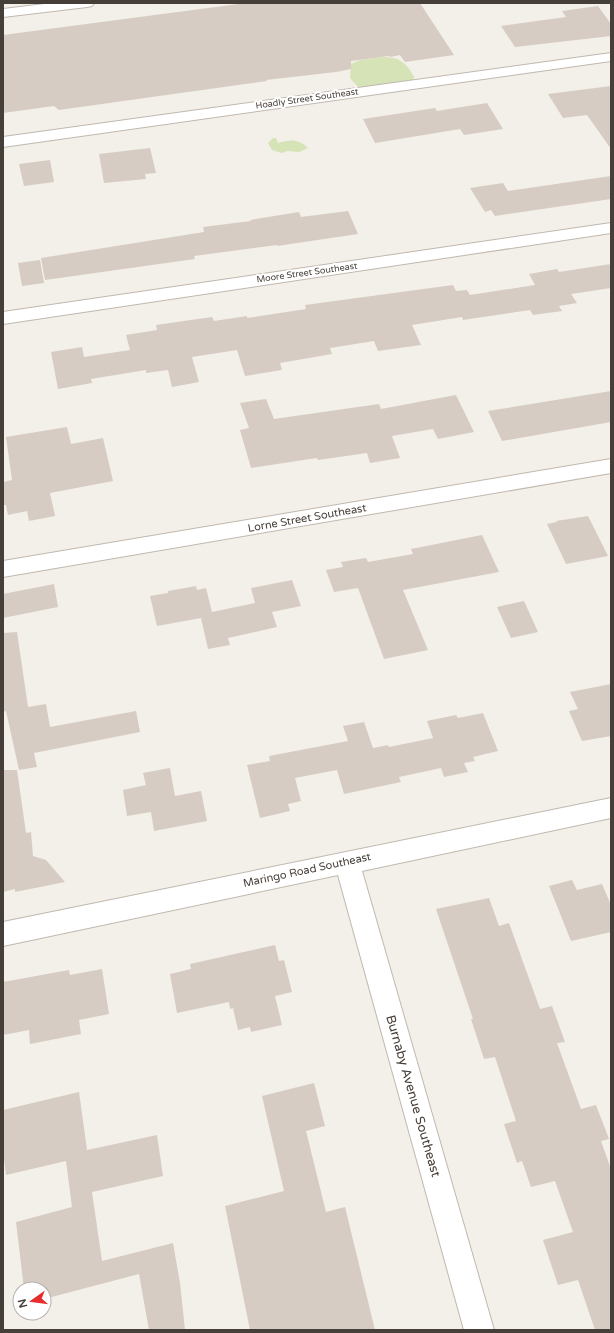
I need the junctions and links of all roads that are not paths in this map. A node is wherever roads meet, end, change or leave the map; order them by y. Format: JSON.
{"nodes":[{"id":1,"x":87,"y":3,"type":"edge"},
{"id":2,"x":3,"y":13,"type":"edge"},
{"id":3,"x":611,"y":57,"type":"edge"},
{"id":4,"x":3,"y":142,"type":"edge"},
{"id":5,"x":611,"y":228,"type":"edge"},
{"id":6,"x":3,"y":318,"type":"edge"},
{"id":7,"x":611,"y":466,"type":"edge"},
{"id":8,"x":3,"y":569,"type":"edge"},
{"id":9,"x":611,"y":808,"type":"edge"},
{"id":10,"x":346,"y":862,"type":"junction"},
{"id":11,"x":3,"y":934,"type":"edge"},
{"id":12,"x":479,"y":1330,"type":"edge"}],
"edges":[{"from":1,"to":2,"type":"street"},
{"from":3,"to":4,"type":"street","name":"Hoadly Street Southeast"},
{"from":5,"to":6,"type":"street","name":"Moore Street Southeast"},
{"from":7,"to":8,"type":"street","name":"Lorne Street Southeast"},
{"from":9,"to":10,"type":"street","name":"Maringo Road Southeast"},
{"from":10,"to":11,"type":"street","name":"Maringo Road Southeast"},
{"from":10,"to":12,"type":"street","name":"Burnaby Avenue Southeast"}]}
